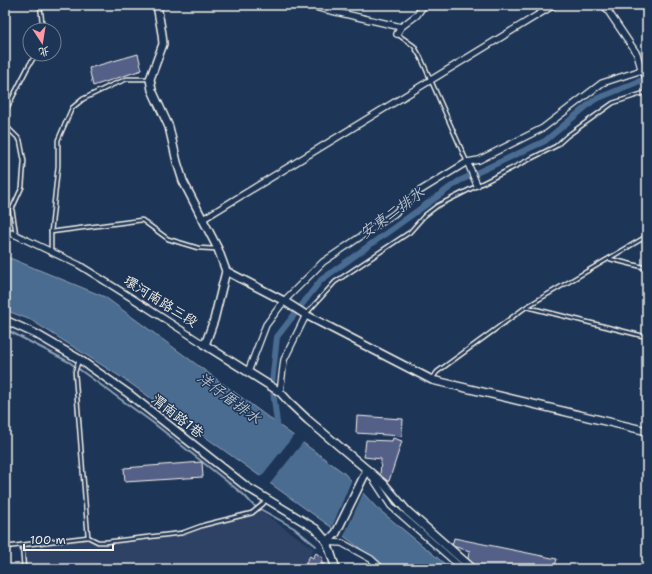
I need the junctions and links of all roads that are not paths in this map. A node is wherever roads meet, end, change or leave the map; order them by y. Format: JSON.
{"nodes":[{"id":1,"x":40,"y":5,"type":"edge"},
{"id":2,"x":156,"y":5,"type":"edge"},
{"id":3,"x":306,"y":5,"type":"edge"},
{"id":4,"x":424,"y":5,"type":"edge"},
{"id":5,"x":554,"y":5,"type":"edge"},
{"id":6,"x":604,"y":5,"type":"edge"},
{"id":7,"x":42,"y":22,"type":"edge"},
{"id":8,"x":399,"y":31,"type":"junction"},
{"id":9,"x":31,"y":62,"type":"edge"},
{"id":10,"x":644,"y":70,"type":"edge"},
{"id":11,"x":150,"y":79,"type":"junction"},
{"id":12,"x":432,"y":80,"type":"junction"},
{"id":13,"x":647,"y":82,"type":"edge"},
{"id":14,"x":647,"y":92,"type":"edge"},
{"id":15,"x":5,"y":112,"type":"edge"},
{"id":16,"x":5,"y":125,"type":"edge"},
{"id":17,"x":468,"y":164,"type":"junction"},
{"id":18,"x":477,"y":185,"type":"junction"},
{"id":19,"x":203,"y":220,"type":"junction"},
{"id":20,"x":5,"y":232,"type":"edge"},
{"id":21,"x":51,"y":232,"type":"junction"},
{"id":22,"x":16,"y":235,"type":"junction"},
{"id":23,"x":647,"y":236,"type":"edge"},
{"id":24,"x":218,"y":249,"type":"junction"},
{"id":25,"x":51,"y":253,"type":"junction"},
{"id":26,"x":610,"y":259,"type":"junction"},
{"id":27,"x":647,"y":268,"type":"edge"},
{"id":28,"x":226,"y":271,"type":"junction"},
{"id":29,"x":286,"y":302,"type":"junction"},
{"id":30,"x":526,"y":307,"type":"junction"},
{"id":31,"x":304,"y":314,"type":"junction"},
{"id":32,"x":5,"y":320,"type":"edge"},
{"id":33,"x":647,"y":337,"type":"edge"},
{"id":34,"x":205,"y":345,"type":"junction"},
{"id":35,"x":79,"y":359,"type":"junction"},
{"id":36,"x":252,"y":374,"type":"junction"},
{"id":37,"x":432,"y":380,"type":"junction"},
{"id":38,"x":280,"y":392,"type":"junction"},
{"id":39,"x":647,"y":431,"type":"edge"},
{"id":40,"x":367,"y":470,"type":"junction"},
{"id":41,"x":266,"y":499,"type":"junction"},
{"id":42,"x":88,"y":537,"type":"junction"},
{"id":43,"x":327,"y":542,"type":"junction"},
{"id":44,"x":22,"y":545,"type":"junction"},
{"id":45,"x":5,"y":547,"type":"edge"},
{"id":46,"x":24,"y":569,"type":"edge"},
{"id":47,"x":336,"y":569,"type":"edge"},
{"id":48,"x":382,"y":569,"type":"edge"},
{"id":49,"x":462,"y":569,"type":"edge"},
{"id":50,"x":473,"y":569,"type":"edge"}],
"edges":[{"from":1,"to":7,"type":"lane"},
{"from":2,"to":11,"type":"street"},
{"from":3,"to":8,"type":"street"},
{"from":4,"to":8,"type":"street"},
{"from":5,"to":12,"type":"street"},
{"from":6,"to":10,"type":"street"},
{"from":8,"to":12,"type":"lane"},
{"from":9,"to":15,"type":"lane"},
{"from":10,"to":13,"type":"lane"},
{"from":10,"to":17,"type":"street"},
{"from":11,"to":19,"type":"street"},
{"from":11,"to":21,"type":"lane"},
{"from":12,"to":17,"type":"lane"},
{"from":12,"to":19,"type":"street"},
{"from":14,"to":18,"type":"lane"},
{"from":16,"to":22,"type":"lane"},
{"from":17,"to":18,"type":"street"},
{"from":17,"to":29,"type":"street"},
{"from":18,"to":31,"type":"lane"},
{"from":19,"to":24,"type":"street"},
{"from":20,"to":22,"type":"street"},
{"from":21,"to":24,"type":"lane"},
{"from":21,"to":25,"type":"lane"},
{"from":22,"to":25,"type":"street","name":"環河南路三段"},
{"from":23,"to":26,"type":"lane"},
{"from":24,"to":28,"type":"street"},
{"from":25,"to":34,"type":"street","name":"環河南路三段"},
{"from":26,"to":27,"type":"lane"},
{"from":26,"to":30,"type":"lane"},
{"from":28,"to":29,"type":"street"},
{"from":28,"to":34,"type":"street"},
{"from":29,"to":31,"type":"street"},
{"from":29,"to":36,"type":"street"},
{"from":30,"to":33,"type":"lane"},
{"from":30,"to":37,"type":"lane"},
{"from":31,"to":37,"type":"street"},
{"from":31,"to":38,"type":"street"},
{"from":32,"to":35,"type":"street","name":"渭南路1巷"},
{"from":34,"to":36,"type":"street","name":"環河南路三段"},
{"from":35,"to":41,"type":"street","name":"渭南路1巷"},
{"from":35,"to":42,"type":"lane"},
{"from":36,"to":38,"type":"street","name":"環河南路三段"},
{"from":37,"to":39,"type":"street"},
{"from":38,"to":40,"type":"street","name":"環河南路三段"},
{"from":40,"to":43,"type":"street"},
{"from":40,"to":49,"type":"street"},
{"from":40,"to":50,"type":"street","name":"環河南路三段"},
{"from":41,"to":42,"type":"lane"},
{"from":41,"to":43,"type":"street","name":"渭南路1巷"},
{"from":42,"to":44,"type":"lane"},
{"from":43,"to":47,"type":"street"},
{"from":43,"to":48,"type":"street"},
{"from":44,"to":45,"type":"lane"},
{"from":44,"to":46,"type":"lane"}]}
